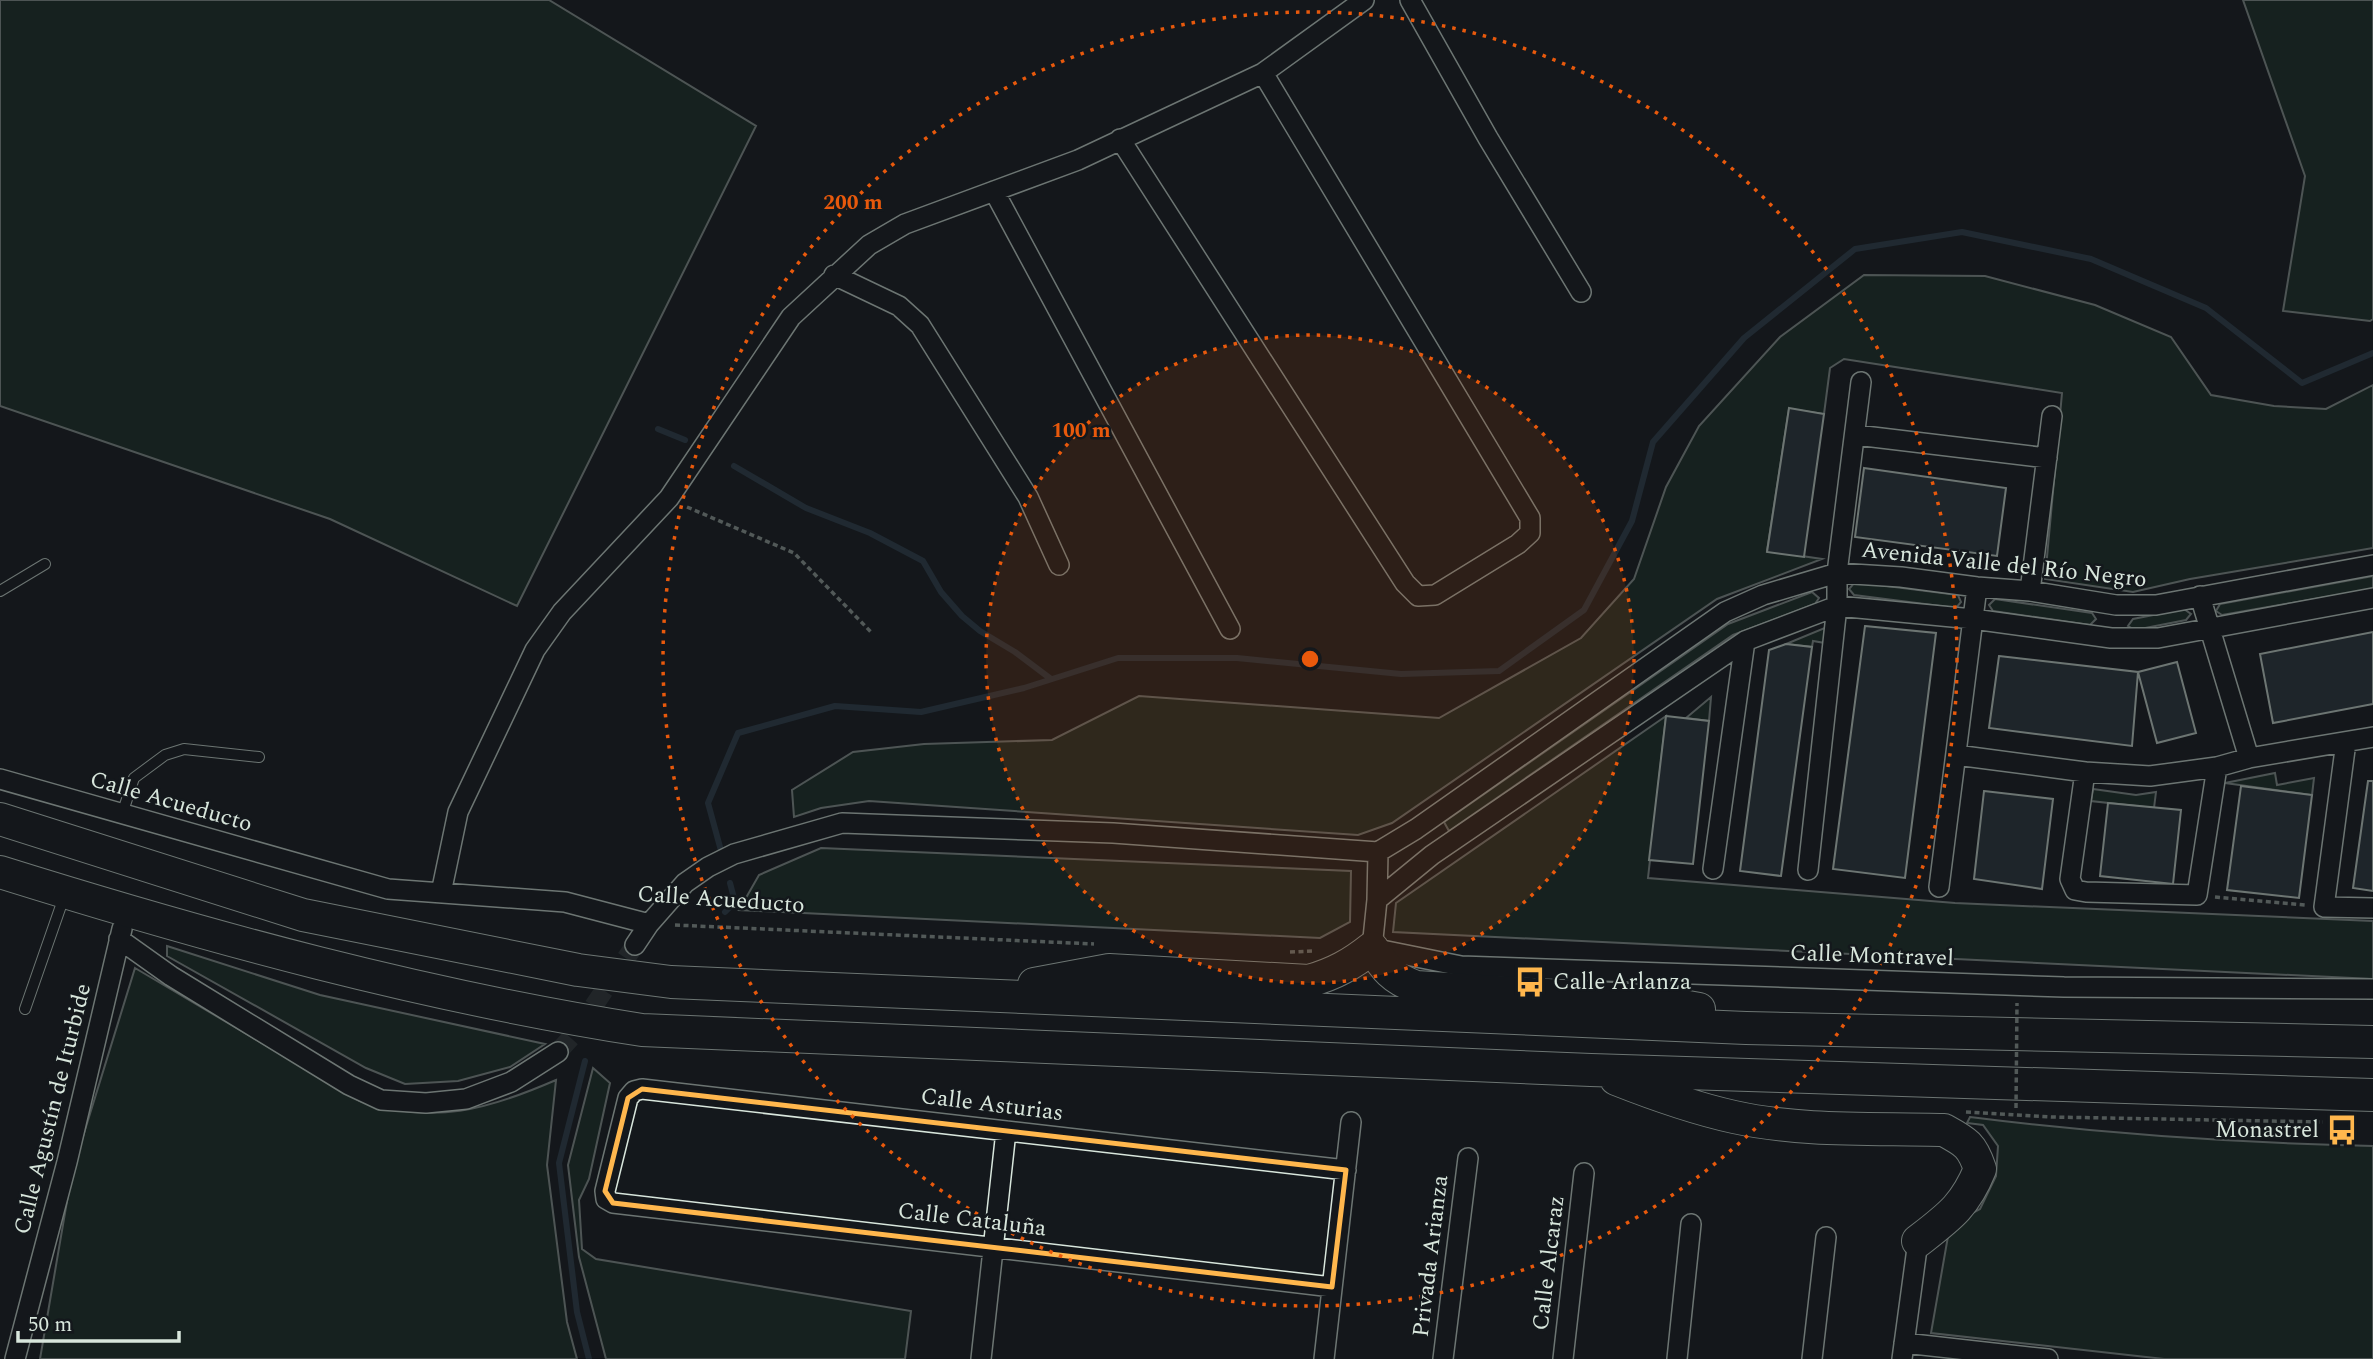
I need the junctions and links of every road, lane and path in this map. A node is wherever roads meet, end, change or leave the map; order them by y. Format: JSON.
{"nodes":[{"id":1,"x":1364,"y":0,"type":"edge"},
{"id":2,"x":1410,"y":0,"type":"edge"},
{"id":3,"x":1263,"y":73,"type":"junction"},
{"id":4,"x":1120,"y":139,"type":"junction"},
{"id":5,"x":994,"y":191,"type":"junction"},
{"id":6,"x":834,"y":275,"type":"junction"},
{"id":7,"x":1581,"y":292,"type":"dead end"},
{"id":8,"x":1861,"y":382,"type":"dead end"},
{"id":9,"x":2052,"y":416,"type":"dead end"},
{"id":10,"x":1856,"y":435,"type":"junction"},
{"id":11,"x":2047,"y":458,"type":"junction"},
{"id":12,"x":669,"y":498,"type":"junction"},
{"id":13,"x":45,"y":564,"type":"dead end"},
{"id":14,"x":1059,"y":565,"type":"dead end"},
{"id":15,"x":2373,"y":565,"type":"edge"},
{"id":16,"x":1838,"y":573,"type":"junction"},
{"id":17,"x":1977,"y":587,"type":"junction"},
{"id":18,"x":0,"y":591,"type":"edge"},
{"id":19,"x":2030,"y":591,"type":"junction"},
{"id":20,"x":2200,"y":596,"type":"junction"},
{"id":21,"x":2373,"y":598,"type":"edge"},
{"id":22,"x":2116,"y":605,"type":"junction"},
{"id":23,"x":1837,"y":606,"type":"junction"},
{"id":24,"x":1973,"y":619,"type":"junction"},
{"id":25,"x":2210,"y":628,"type":"junction"},
{"id":26,"x":1230,"y":629,"type":"dead end"},
{"id":27,"x":871,"y":632,"type":"dead end"},
{"id":28,"x":2111,"y":638,"type":"junction"},
{"id":29,"x":1745,"y":641,"type":"junction"},
{"id":30,"x":2373,"y":737,"type":"edge"},
{"id":31,"x":2346,"y":742,"type":"junction"},
{"id":32,"x":1956,"y":755,"type":"junction"},
{"id":33,"x":259,"y":758,"type":"dead end"},
{"id":34,"x":2249,"y":758,"type":"junction"},
{"id":35,"x":2217,"y":767,"type":"junction"},
{"id":36,"x":2085,"y":772,"type":"junction"},
{"id":37,"x":0,"y":779,"type":"edge"},
{"id":38,"x":122,"y":814,"type":"junction"},
{"id":39,"x":0,"y":819,"type":"edge"},
{"id":40,"x":1416,"y":829,"type":"junction"},
{"id":41,"x":1378,"y":852,"type":"junction"},
{"id":42,"x":1432,"y":855,"type":"junction"},
{"id":43,"x":1713,"y":869,"type":"dead end"},
{"id":44,"x":1808,"y":870,"type":"dead end"},
{"id":45,"x":0,"y":872,"type":"edge"},
{"id":46,"x":1938,"y":887,"type":"dead end"},
{"id":47,"x":66,"y":892,"type":"junction"},
{"id":48,"x":441,"y":893,"type":"junction"},
{"id":49,"x":2197,"y":895,"type":"junction"},
{"id":50,"x":1377,"y":900,"type":"junction"},
{"id":51,"x":2324,"y":907,"type":"junction"},
{"id":52,"x":2373,"y":908,"type":"edge"},
{"id":53,"x":649,"y":924,"type":"junction"},
{"id":54,"x":122,"y":925,"type":"junction"},
{"id":55,"x":635,"y":945,"type":"tunnel mouth"},
{"id":56,"x":1104,"y":945,"type":"dead end"},
{"id":57,"x":1372,"y":948,"type":"junction"},
{"id":58,"x":1321,"y":950,"type":"dead end"},
{"id":59,"x":1282,"y":952,"type":"dead end"},
{"id":60,"x":2373,"y":989,"type":"edge"},
{"id":61,"x":978,"y":993,"type":"junction"},
{"id":62,"x":2017,"y":1003,"type":"dead end"},
{"id":63,"x":25,"y":1009,"type":"dead end"},
{"id":64,"x":1746,"y":1028,"type":"junction"},
{"id":65,"x":2373,"y":1042,"type":"edge"},
{"id":66,"x":558,"y":1052,"type":"tunnel mouth"},
{"id":67,"x":1591,"y":1070,"type":"junction"},
{"id":68,"x":2373,"y":1095,"type":"edge"},
{"id":69,"x":2017,"y":1108,"type":"dead end"},
{"id":70,"x":1965,"y":1112,"type":"dead end"},
{"id":71,"x":1351,"y":1122,"type":"dead end"},
{"id":72,"x":2333,"y":1122,"type":"dead end"},
{"id":73,"x":1006,"y":1131,"type":"junction"},
{"id":74,"x":1468,"y":1158,"type":"dead end"},
{"id":75,"x":1346,"y":1170,"type":"junction"},
{"id":76,"x":1584,"y":1173,"type":"dead end"},
{"id":77,"x":606,"y":1199,"type":"joint"},
{"id":78,"x":1691,"y":1224,"type":"dead end"},
{"id":79,"x":1826,"y":1237,"type":"dead end"},
{"id":80,"x":1918,"y":1241,"type":"joint"},
{"id":81,"x":993,"y":1247,"type":"junction"},
{"id":82,"x":1332,"y":1287,"type":"junction"},
{"id":83,"x":1903,"y":1351,"type":"edge"},
{"id":84,"x":2009,"y":1357,"type":"edge"},
{"id":85,"x":15,"y":1359,"type":"edge"},
{"id":86,"x":981,"y":1359,"type":"edge"},
{"id":87,"x":1324,"y":1359,"type":"edge"},
{"id":88,"x":1443,"y":1359,"type":"edge"},
{"id":89,"x":1563,"y":1359,"type":"edge"},
{"id":90,"x":1677,"y":1359,"type":"edge"},
{"id":91,"x":1812,"y":1359,"type":"edge"},
{"id":92,"x":2048,"y":1359,"type":"edge"}],
"edges":[{"from":1,"to":3,"type":"street"},
{"from":2,"to":7,"type":"street"},
{"from":3,"to":4,"type":"street"},
{"from":3,"to":4,"type":"street"},
{"from":4,"to":5,"type":"street"},
{"from":5,"to":6,"type":"street"},
{"from":5,"to":26,"type":"street"},
{"from":6,"to":12,"type":"street"},
{"from":6,"to":14,"type":"street"},
{"from":8,"to":10,"type":"street"},
{"from":9,"to":11,"type":"street"},
{"from":10,"to":11,"type":"street"},
{"from":10,"to":16,"type":"street"},
{"from":11,"to":19,"type":"street"},
{"from":12,"to":27,"type":"path"},
{"from":12,"to":48,"type":"street"},
{"from":13,"to":18,"type":"lane"},
{"from":15,"to":20,"type":"street","name":"Avenida Valle del Río Negro"},
{"from":16,"to":17,"type":"street","name":"Avenida Valle del Río Negro"},
{"from":16,"to":23,"type":"street"},
{"from":16,"to":40,"type":"street","name":"Avenida Valle del Río Negro"},
{"from":17,"to":19,"type":"street","name":"Avenida Valle del Río Negro"},
{"from":17,"to":24,"type":"street"},
{"from":19,"to":22,"type":"street","name":"Avenida Valle del Río Negro"},
{"from":20,"to":22,"type":"street","name":"Avenida Valle del Río Negro"},
{"from":20,"to":25,"type":"street"},
{"from":21,"to":25,"type":"street"},
{"from":22,"to":28,"type":"street"},
{"from":23,"to":24,"type":"street"},
{"from":23,"to":29,"type":"street"},
{"from":23,"to":44,"type":"street"},
{"from":24,"to":28,"type":"street"},
{"from":24,"to":32,"type":"street"},
{"from":25,"to":28,"type":"street"},
{"from":25,"to":34,"type":"street"},
{"from":29,"to":42,"type":"street"},
{"from":29,"to":43,"type":"street"},
{"from":30,"to":31,"type":"street"},
{"from":31,"to":34,"type":"street"},
{"from":31,"to":51,"type":"street"},
{"from":32,"to":36,"type":"street"},
{"from":32,"to":46,"type":"street"},
{"from":33,"to":38,"type":"lane"},
{"from":34,"to":35,"type":"street"},
{"from":35,"to":36,"type":"street"},
{"from":35,"to":49,"type":"street"},
{"from":36,"to":49,"type":"street"},
{"from":37,"to":38,"type":"street","name":"Calle Acueducto"},
{"from":38,"to":48,"type":"street","name":"Calle Acueducto"},
{"from":39,"to":61,"type":"highway"},
{"from":40,"to":41,"type":"street","name":"Avenida Valle del Río Negro"},
{"from":40,"to":42,"type":"street"},
{"from":41,"to":50,"type":"street"},
{"from":41,"to":53,"type":"street"},
{"from":42,"to":50,"type":"street"},
{"from":45,"to":47,"type":"highway"},
{"from":47,"to":54,"type":"highway"},
{"from":47,"to":63,"type":"lane"},
{"from":48,"to":53,"type":"street","name":"Calle Acueducto"},
{"from":49,"to":51,"type":"path"},
{"from":50,"to":57,"type":"street"},
{"from":51,"to":52,"type":"street"},
{"from":53,"to":55,"type":"street"},
{"from":53,"to":56,"type":"path","name":"Calle Acueducto"},
{"from":54,"to":66,"type":"street"},
{"from":54,"to":67,"type":"highway"},
{"from":54,"to":85,"type":"street","name":"Calle Agustín de Iturbide"},
{"from":57,"to":60,"type":"street","name":"Calle Montravel"},
{"from":57,"to":61,"type":"highway"},
{"from":57,"to":64,"type":"highway"},
{"from":58,"to":59,"type":"path"},
{"from":61,"to":64,"type":"highway"},
{"from":62,"to":69,"type":"path","bridge":true},
{"from":64,"to":65,"type":"highway"},
{"from":67,"to":68,"type":"highway"},
{"from":67,"to":80,"type":"highway"},
{"from":70,"to":72,"type":"path"},
{"from":71,"to":75,"type":"street"},
{"from":73,"to":75,"type":"street","name":"Calle Asturias"},
{"from":73,"to":77,"type":"street","name":"Calle Asturias"},
{"from":73,"to":81,"type":"street"},
{"from":74,"to":88,"type":"street","name":"Privada Arianza"},
{"from":75,"to":82,"type":"street"},
{"from":76,"to":89,"type":"street","name":"Calle Alcaraz"},
{"from":77,"to":81,"type":"street","name":"Calle Cataluña"},
{"from":78,"to":90,"type":"street"},
{"from":79,"to":91,"type":"street"},
{"from":80,"to":83,"type":"street"},
{"from":81,"to":82,"type":"street","name":"Calle Cataluña"},
{"from":81,"to":86,"type":"street"},
{"from":82,"to":87,"type":"street"},
{"from":83,"to":84,"type":"street"},
{"from":84,"to":92,"type":"street"}]}
